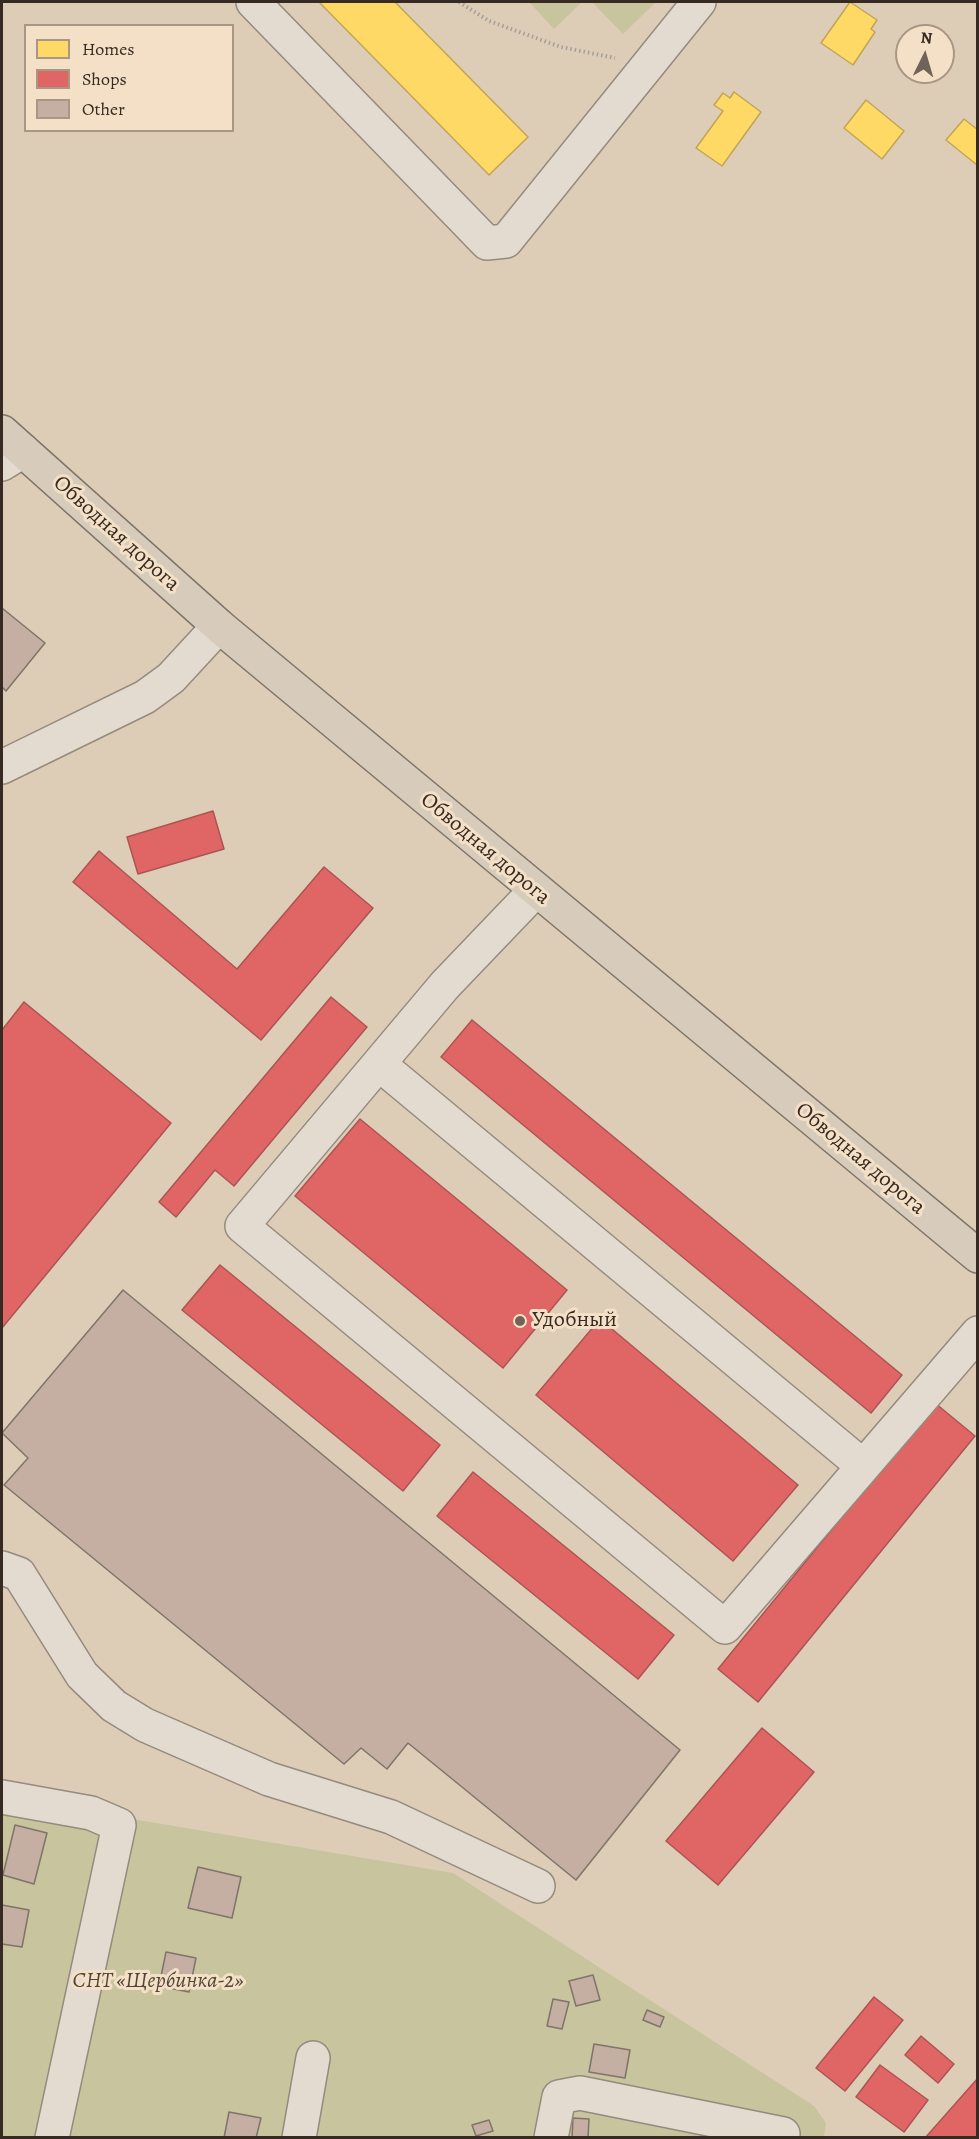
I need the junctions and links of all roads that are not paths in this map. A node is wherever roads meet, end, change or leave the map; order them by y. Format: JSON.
{"nodes":[{"id":1,"x":253,"y":2,"type":"edge"},
{"id":2,"x":699,"y":2,"type":"edge"},
{"id":3,"x":9,"y":449,"type":"edge"},
{"id":4,"x":219,"y":626,"type":"junction"},
{"id":5,"x":2,"y":767,"type":"edge"},
{"id":6,"x":535,"y":891,"type":"junction"},
{"id":7,"x":379,"y":1064,"type":"junction"},
{"id":8,"x":978,"y":1256,"type":"edge"},
{"id":9,"x":978,"y":1333,"type":"edge"},
{"id":10,"x":863,"y":1467,"type":"junction"},
{"id":11,"x":2,"y":1568,"type":"edge"},
{"id":12,"x":2,"y":1797,"type":"edge"},
{"id":13,"x":538,"y":1887,"type":"dead end"},
{"id":14,"x":313,"y":2058,"type":"dead end"},
{"id":15,"x":52,"y":2138,"type":"edge"},
{"id":16,"x":299,"y":2138,"type":"edge"},
{"id":17,"x":551,"y":2138,"type":"edge"},
{"id":18,"x":782,"y":2138,"type":"edge"}],
"edges":[{"from":1,"to":2,"type":"street"},
{"from":3,"to":4,"type":"main road","name":"Обводная дорога"},
{"from":4,"to":5,"type":"street"},
{"from":4,"to":6,"type":"main road","name":"Обводная дорога"},
{"from":6,"to":7,"type":"street"},
{"from":6,"to":8,"type":"main road","name":"Обводная дорога"},
{"from":7,"to":10,"type":"street"},
{"from":7,"to":10,"type":"street"},
{"from":9,"to":10,"type":"street"},
{"from":11,"to":13,"type":"street"},
{"from":12,"to":15,"type":"street"},
{"from":14,"to":16,"type":"street"},
{"from":17,"to":18,"type":"street"}]}
